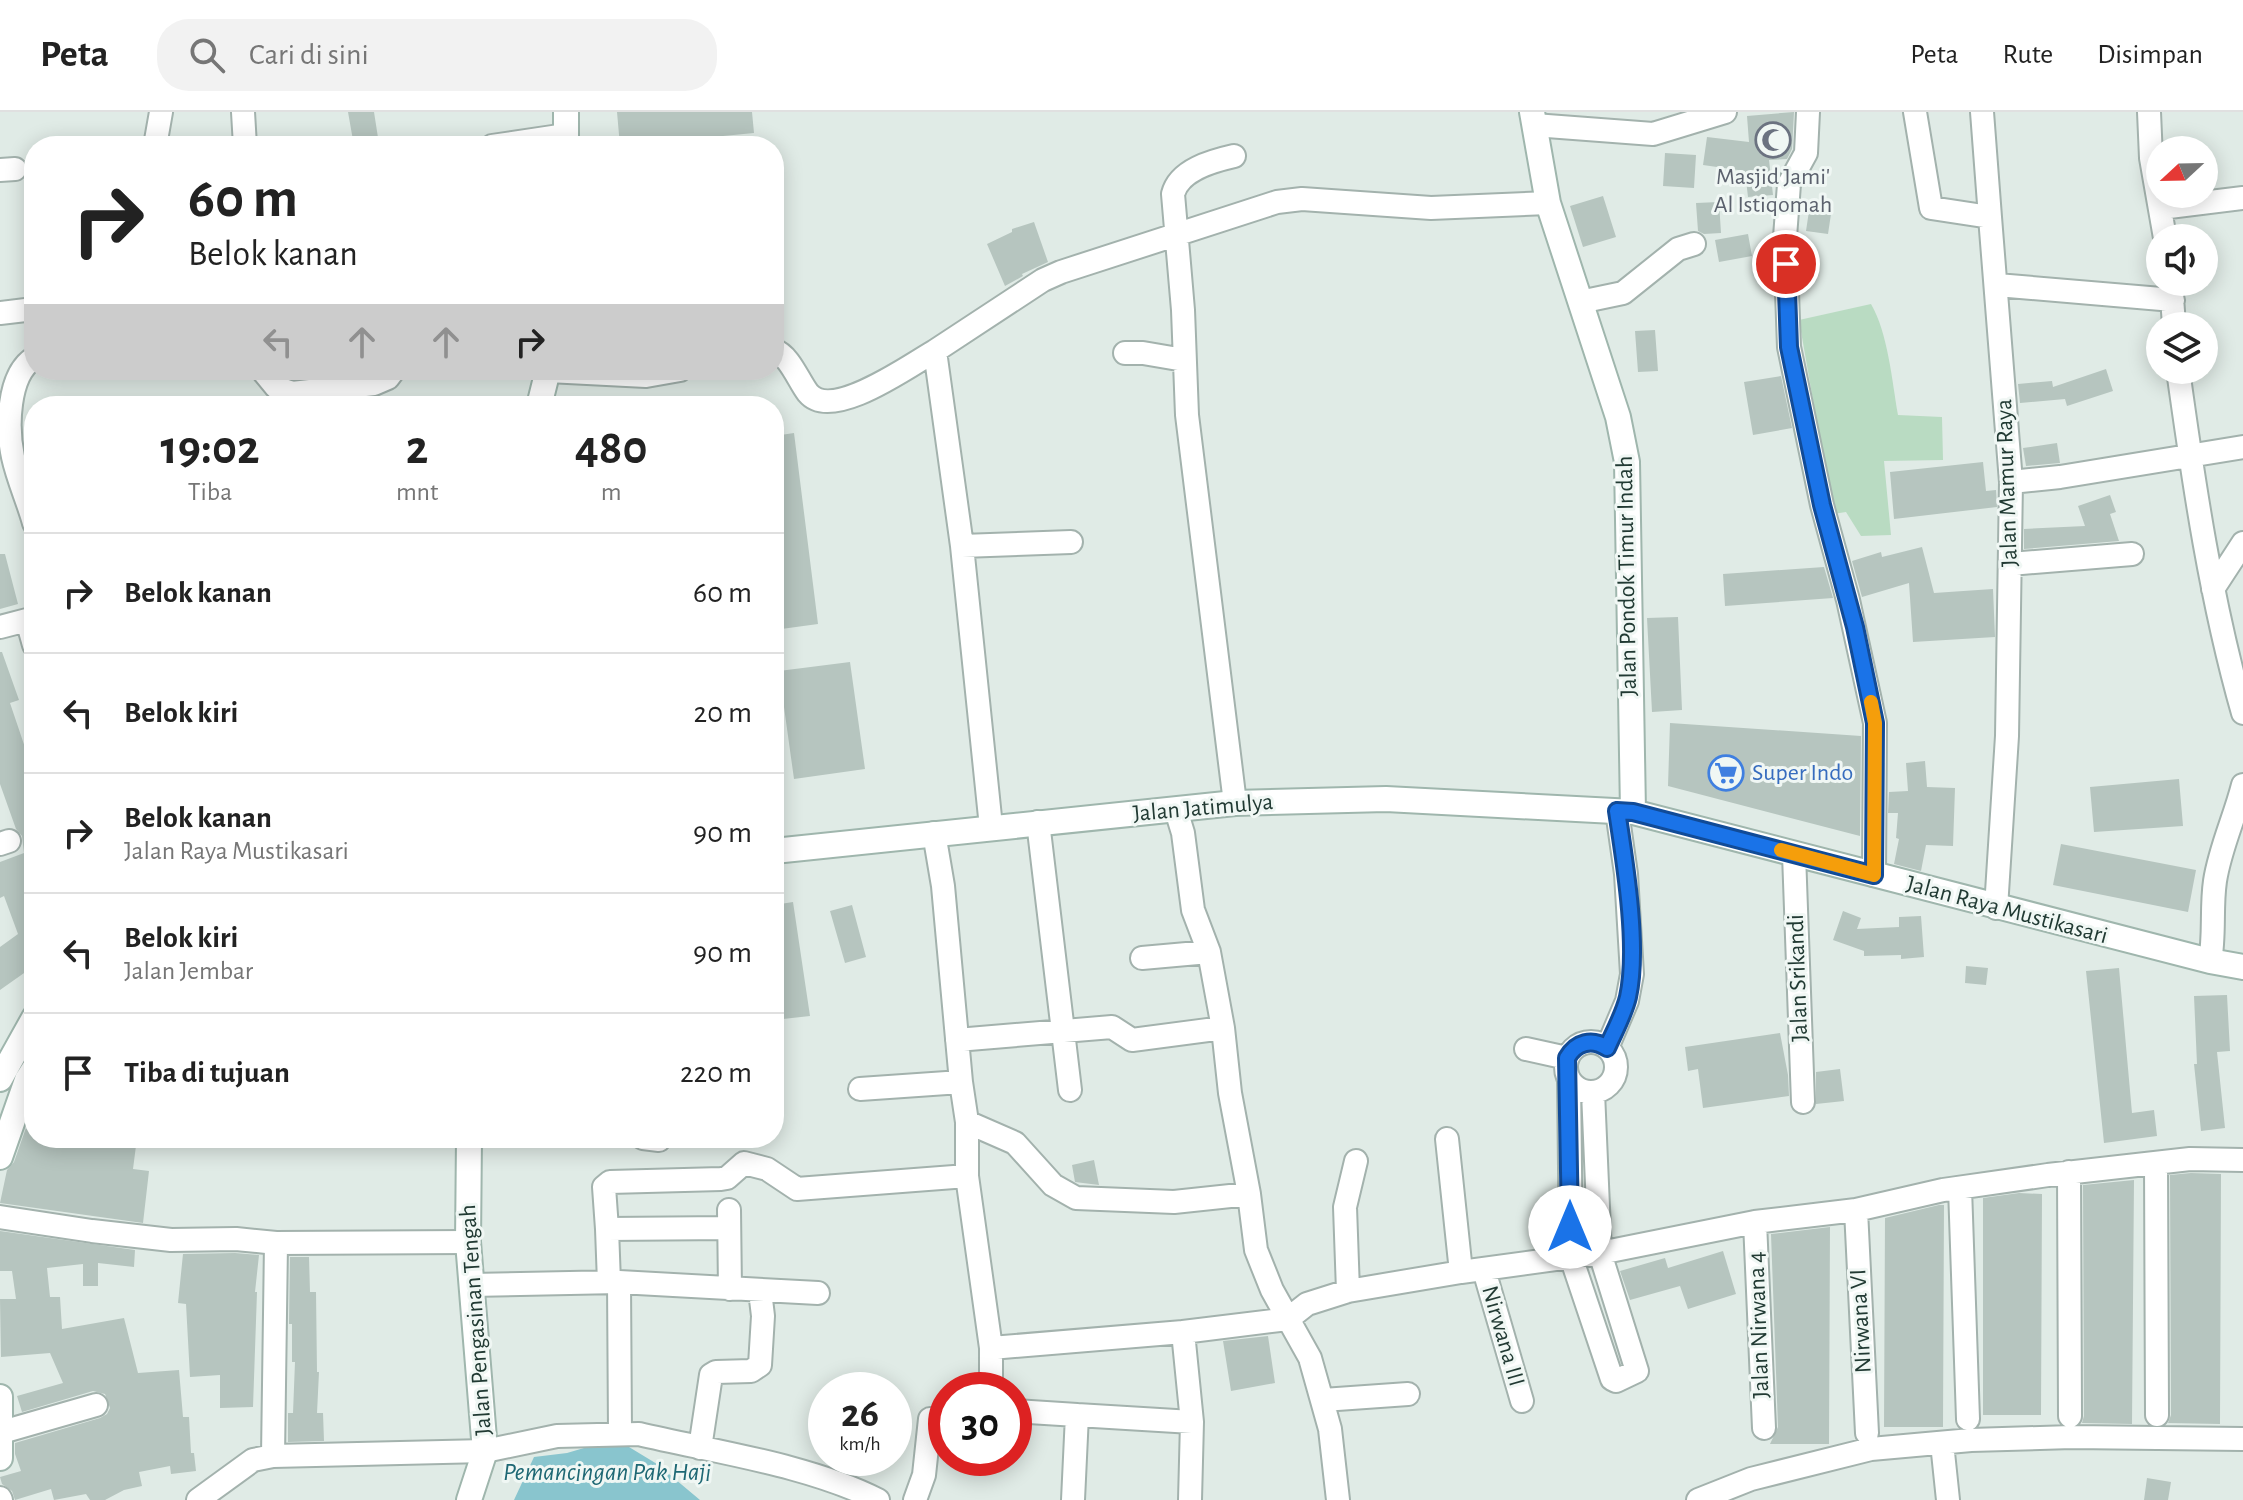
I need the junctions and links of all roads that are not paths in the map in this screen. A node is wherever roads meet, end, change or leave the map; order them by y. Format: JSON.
{"nodes":[{"id":1,"x":161,"y":112,"type":"edge"},
{"id":2,"x":243,"y":112,"type":"edge"},
{"id":3,"x":1725,"y":112,"type":"edge"},
{"id":4,"x":1808,"y":112,"type":"edge"},
{"id":5,"x":1915,"y":112,"type":"edge"},
{"id":6,"x":1982,"y":112,"type":"edge"},
{"id":7,"x":2149,"y":112,"type":"edge"},
{"id":8,"x":1533,"y":119,"type":"edge"},
{"id":9,"x":566,"y":131,"type":"edge"},
{"id":10,"x":157,"y":136,"type":"edge"},
{"id":11,"x":244,"y":136,"type":"edge"},
{"id":12,"x":541,"y":136,"type":"edge"},
{"id":13,"x":2150,"y":136,"type":"edge"},
{"id":14,"x":1234,"y":156,"type":"dead end"},
{"id":15,"x":2243,"y":198,"type":"edge"},
{"id":16,"x":2218,"y":201,"type":"edge"},
{"id":17,"x":1548,"y":203,"type":"junction"},
{"id":18,"x":2161,"y":208,"type":"edge"},
{"id":19,"x":1990,"y":217,"type":"junction"},
{"id":20,"x":2163,"y":224,"type":"edge"},
{"id":21,"x":1176,"y":234,"type":"junction"},
{"id":22,"x":1694,"y":244,"type":"dead end"},
{"id":23,"x":1997,"y":285,"type":"junction"},
{"id":24,"x":2146,"y":290,"type":"edge"},
{"id":25,"x":1580,"y":302,"type":"junction"},
{"id":26,"x":24,"y":310,"type":"edge"},
{"id":27,"x":0,"y":313,"type":"edge"},
{"id":28,"x":935,"y":351,"type":"junction"},
{"id":29,"x":1125,"y":353,"type":"dead end"},
{"id":30,"x":784,"y":357,"type":"edge"},
{"id":31,"x":1184,"y":360,"type":"junction"},
{"id":32,"x":24,"y":367,"type":"edge"},
{"id":33,"x":270,"y":380,"type":"edge"},
{"id":34,"x":383,"y":380,"type":"edge"},
{"id":35,"x":2180,"y":384,"type":"edge"},
{"id":36,"x":2243,"y":447,"type":"edge"},
{"id":37,"x":2190,"y":457,"type":"junction"},
{"id":38,"x":18,"y":481,"type":"edge"},
{"id":39,"x":2011,"y":482,"type":"junction"},
{"id":40,"x":1071,"y":542,"type":"dead end"},
{"id":41,"x":2243,"y":543,"type":"edge"},
{"id":42,"x":962,"y":546,"type":"junction"},
{"id":43,"x":2132,"y":554,"type":"dead end"},
{"id":44,"x":2010,"y":564,"type":"junction"},
{"id":45,"x":2213,"y":589,"type":"junction"},
{"id":46,"x":24,"y":621,"type":"edge"},
{"id":47,"x":0,"y":627,"type":"edge"},
{"id":48,"x":2243,"y":713,"type":"edge"},
{"id":49,"x":2243,"y":785,"type":"edge"},
{"id":50,"x":1235,"y":803,"type":"junction"},
{"id":51,"x":1176,"y":810,"type":"junction"},
{"id":52,"x":1625,"y":812,"type":"junction"},
{"id":53,"x":1038,"y":822,"type":"junction"},
{"id":54,"x":991,"y":827,"type":"junction"},
{"id":55,"x":934,"y":833,"type":"junction"},
{"id":56,"x":784,"y":850,"type":"edge"},
{"id":57,"x":1794,"y":854,"type":"junction"},
{"id":58,"x":1874,"y":875,"type":"junction"},
{"id":59,"x":1996,"y":908,"type":"junction"},
{"id":60,"x":1209,"y":952,"type":"junction"},
{"id":61,"x":1142,"y":958,"type":"dead end"},
{"id":62,"x":2210,"y":961,"type":"junction"},
{"id":63,"x":2243,"y":967,"type":"edge"},
{"id":64,"x":1223,"y":1028,"type":"junction"},
{"id":65,"x":1062,"y":1031,"type":"junction"},
{"id":66,"x":24,"y":1036,"type":"edge"},
{"id":67,"x":957,"y":1040,"type":"junction"},
{"id":68,"x":1607,"y":1048,"type":"junction"},
{"id":69,"x":1526,"y":1049,"type":"dead end"},
{"id":70,"x":1568,"y":1069,"type":"junction"},
{"id":71,"x":0,"y":1079,"type":"edge"},
{"id":72,"x":961,"y":1082,"type":"junction"},
{"id":73,"x":24,"y":1089,"type":"edge"},
{"id":74,"x":860,"y":1089,"type":"dead end"},
{"id":75,"x":1070,"y":1090,"type":"dead end"},
{"id":76,"x":1593,"y":1092,"type":"junction"},
{"id":77,"x":1803,"y":1102,"type":"dead end"},
{"id":78,"x":967,"y":1122,"type":"junction"},
{"id":79,"x":1447,"y":1139,"type":"dead end"},
{"id":80,"x":469,"y":1148,"type":"edge"},
{"id":81,"x":0,"y":1157,"type":"edge"},
{"id":82,"x":2243,"y":1160,"type":"edge"},
{"id":83,"x":1356,"y":1161,"type":"dead end"},
{"id":84,"x":2156,"y":1163,"type":"junction"},
{"id":85,"x":2069,"y":1172,"type":"junction"},
{"id":86,"x":967,"y":1176,"type":"junction"},
{"id":87,"x":1960,"y":1188,"type":"junction"},
{"id":88,"x":1249,"y":1194,"type":"junction"},
{"id":89,"x":1856,"y":1210,"type":"junction"},
{"id":90,"x":0,"y":1217,"type":"edge"},
{"id":91,"x":1755,"y":1222,"type":"junction"},
{"id":92,"x":607,"y":1229,"type":"junction"},
{"id":93,"x":468,"y":1242,"type":"junction"},
{"id":94,"x":276,"y":1243,"type":"junction"},
{"id":95,"x":1600,"y":1253,"type":"junction"},
{"id":96,"x":1571,"y":1257,"type":"junction"},
{"id":97,"x":1484,"y":1270,"type":"junction"},
{"id":98,"x":1461,"y":1272,"type":"junction"},
{"id":99,"x":614,"y":1282,"type":"junction"},
{"id":100,"x":471,"y":1285,"type":"junction"},
{"id":101,"x":730,"y":1289,"type":"junction"},
{"id":102,"x":760,"y":1291,"type":"junction"},
{"id":103,"x":1348,"y":1291,"type":"junction"},
{"id":104,"x":818,"y":1293,"type":"dead end"},
{"id":105,"x":1288,"y":1319,"type":"junction"},
{"id":106,"x":1183,"y":1332,"type":"junction"},
{"id":107,"x":991,"y":1348,"type":"junction"},
{"id":108,"x":991,"y":1372,"type":"edge"},
{"id":109,"x":1408,"y":1394,"type":"dead end"},
{"id":110,"x":0,"y":1397,"type":"edge"},
{"id":111,"x":1323,"y":1400,"type":"junction"},
{"id":112,"x":1522,"y":1401,"type":"dead end"},
{"id":113,"x":96,"y":1405,"type":"dead end"},
{"id":114,"x":1032,"y":1412,"type":"edge"},
{"id":115,"x":1077,"y":1415,"type":"junction"},
{"id":116,"x":2157,"y":1415,"type":"dead end"},
{"id":117,"x":2070,"y":1416,"type":"dead end"},
{"id":118,"x":1968,"y":1419,"type":"dead end"},
{"id":119,"x":1192,"y":1422,"type":"junction"},
{"id":120,"x":1764,"y":1428,"type":"dead end"},
{"id":121,"x":2,"y":1432,"type":"edge"},
{"id":122,"x":620,"y":1433,"type":"junction"},
{"id":123,"x":1867,"y":1433,"type":"dead end"},
{"id":124,"x":928,"y":1438,"type":"edge"},
{"id":125,"x":2243,"y":1439,"type":"edge"},
{"id":126,"x":1942,"y":1443,"type":"junction"},
{"id":127,"x":700,"y":1448,"type":"junction"},
{"id":128,"x":485,"y":1451,"type":"junction"},
{"id":129,"x":273,"y":1456,"type":"junction"},
{"id":130,"x":0,"y":1458,"type":"edge"},
{"id":131,"x":1753,"y":1490,"type":"edge"},
{"id":132,"x":198,"y":1500,"type":"edge"},
{"id":133,"x":469,"y":1500,"type":"edge"},
{"id":134,"x":878,"y":1500,"type":"edge"},
{"id":135,"x":915,"y":1500,"type":"edge"},
{"id":136,"x":1073,"y":1500,"type":"edge"},
{"id":137,"x":1190,"y":1500,"type":"edge"},
{"id":138,"x":1338,"y":1500,"type":"edge"},
{"id":139,"x":1698,"y":1500,"type":"edge"},
{"id":140,"x":1948,"y":1500,"type":"edge"}],
"edges":[{"from":1,"to":10,"type":"street"},
{"from":2,"to":11,"type":"street"},
{"from":3,"to":8,"type":"street"},
{"from":4,"to":58,"type":"street"},
{"from":5,"to":19,"type":"street"},
{"from":6,"to":19,"type":"street","name":"Jalan Mamur Raya"},
{"from":7,"to":13,"type":"street"},
{"from":8,"to":17,"type":"main road","name":"Jalan Pondok Timur Indah"},
{"from":9,"to":12,"type":"street"},
{"from":14,"to":21,"type":"street"},
{"from":15,"to":16,"type":"street"},
{"from":17,"to":21,"type":"street"},
{"from":17,"to":25,"type":"main road","name":"Jalan Pondok Timur Indah"},
{"from":18,"to":20,"type":"street"},
{"from":19,"to":23,"type":"street","name":"Jalan Mamur Raya"},
{"from":21,"to":28,"type":"street"},
{"from":21,"to":31,"type":"street"},
{"from":22,"to":25,"type":"street"},
{"from":23,"to":24,"type":"street"},
{"from":23,"to":39,"type":"street","name":"Jalan Mamur Raya"},
{"from":25,"to":52,"type":"main road","name":"Jalan Pondok Timur Indah"},
{"from":26,"to":27,"type":"street"},
{"from":28,"to":30,"type":"street"},
{"from":28,"to":42,"type":"street"},
{"from":29,"to":31,"type":"street"},
{"from":31,"to":50,"type":"street"},
{"from":32,"to":38,"type":"street"},
{"from":33,"to":34,"type":"street"},
{"from":35,"to":37,"type":"street"},
{"from":36,"to":37,"type":"street"},
{"from":37,"to":39,"type":"street"},
{"from":37,"to":45,"type":"street"},
{"from":39,"to":44,"type":"street","name":"Jalan Mamur Raya"},
{"from":40,"to":42,"type":"street"},
{"from":41,"to":45,"type":"street"},
{"from":42,"to":54,"type":"street"},
{"from":43,"to":44,"type":"street"},
{"from":44,"to":59,"type":"street","name":"Jalan Mamur Raya"},
{"from":45,"to":48,"type":"street"},
{"from":46,"to":47,"type":"street"},
{"from":49,"to":62,"type":"street"},
{"from":50,"to":51,"type":"main road","name":"Jalan Jatimulya"},
{"from":50,"to":52,"type":"main road","name":"Jalan Jatimulya"},
{"from":51,"to":53,"type":"main road","name":"Jalan Jatimulya"},
{"from":51,"to":60,"type":"street"},
{"from":52,"to":57,"type":"main road","name":"Jalan Raya Mustikasari"},
{"from":52,"to":68,"type":"street"},
{"from":53,"to":54,"type":"main road","name":"Jalan Jatimulya"},
{"from":53,"to":65,"type":"street"},
{"from":54,"to":55,"type":"main road","name":"Jalan Jatimulya"},
{"from":55,"to":56,"type":"main road","name":"Jalan Jatimulya"},
{"from":55,"to":67,"type":"street"},
{"from":57,"to":58,"type":"main road","name":"Jalan Raya Mustikasari"},
{"from":57,"to":77,"type":"street","name":"Jalan Srikandi"},
{"from":58,"to":59,"type":"main road","name":"Jalan Raya Mustikasari"},
{"from":59,"to":62,"type":"main road","name":"Jalan Raya Mustikasari"},
{"from":60,"to":61,"type":"street"},
{"from":60,"to":64,"type":"street"},
{"from":62,"to":63,"type":"main road","name":"Jalan Raya Mustikasari"},
{"from":64,"to":65,"type":"street"},
{"from":64,"to":88,"type":"street"},
{"from":65,"to":67,"type":"street"},
{"from":65,"to":75,"type":"street"},
{"from":66,"to":71,"type":"main road"},
{"from":67,"to":72,"type":"street"},
{"from":68,"to":70,"type":"street"},
{"from":68,"to":76,"type":"street"},
{"from":69,"to":70,"type":"street"},
{"from":70,"to":76,"type":"street"},
{"from":70,"to":96,"type":"street"},
{"from":72,"to":74,"type":"street"},
{"from":72,"to":78,"type":"street"},
{"from":73,"to":81,"type":"main road"},
{"from":76,"to":95,"type":"street"},
{"from":78,"to":86,"type":"street"},
{"from":78,"to":88,"type":"street"},
{"from":79,"to":98,"type":"street"},
{"from":80,"to":93,"type":"main road","name":"Jalan Pengasinan Tengah"},
{"from":82,"to":84,"type":"street"},
{"from":83,"to":103,"type":"street"},
{"from":84,"to":85,"type":"street"},
{"from":84,"to":116,"type":"street"},
{"from":85,"to":87,"type":"street"},
{"from":85,"to":117,"type":"street"},
{"from":86,"to":92,"type":"street"},
{"from":86,"to":107,"type":"street"},
{"from":87,"to":89,"type":"street"},
{"from":87,"to":118,"type":"street"},
{"from":88,"to":105,"type":"street"},
{"from":89,"to":91,"type":"street"},
{"from":89,"to":123,"type":"street","name":"Nirwana VI"},
{"from":90,"to":94,"type":"street"},
{"from":91,"to":95,"type":"street"},
{"from":91,"to":120,"type":"street","name":"Jalan Nirwana 4"},
{"from":92,"to":99,"type":"street"},
{"from":92,"to":101,"type":"street"},
{"from":93,"to":94,"type":"street"},
{"from":93,"to":100,"type":"main road","name":"Jalan Pengasinan Tengah"},
{"from":94,"to":129,"type":"street"},
{"from":95,"to":96,"type":"street"},
{"from":95,"to":96,"type":"street"},
{"from":96,"to":97,"type":"street"},
{"from":97,"to":98,"type":"street"},
{"from":97,"to":112,"type":"street","name":"Nirwana III"},
{"from":98,"to":103,"type":"street"},
{"from":99,"to":100,"type":"street"},
{"from":99,"to":101,"type":"street"},
{"from":99,"to":122,"type":"street"},
{"from":100,"to":128,"type":"main road","name":"Jalan Pengasinan Tengah"},
{"from":101,"to":102,"type":"street"},
{"from":102,"to":104,"type":"street"},
{"from":102,"to":127,"type":"street"},
{"from":103,"to":105,"type":"street"},
{"from":105,"to":106,"type":"street"},
{"from":105,"to":111,"type":"street"},
{"from":106,"to":107,"type":"street"},
{"from":106,"to":119,"type":"street"},
{"from":107,"to":108,"type":"street"},
{"from":109,"to":111,"type":"street"},
{"from":110,"to":121,"type":"main road"},
{"from":111,"to":138,"type":"street"},
{"from":113,"to":121,"type":"street"},
{"from":114,"to":115,"type":"street"},
{"from":115,"to":119,"type":"street"},
{"from":115,"to":136,"type":"street"},
{"from":119,"to":137,"type":"street"},
{"from":121,"to":130,"type":"main road"},
{"from":122,"to":127,"type":"street"},
{"from":122,"to":128,"type":"street"},
{"from":124,"to":135,"type":"street"},
{"from":125,"to":126,"type":"street"},
{"from":126,"to":131,"type":"street"},
{"from":126,"to":140,"type":"street"},
{"from":127,"to":134,"type":"street"},
{"from":128,"to":129,"type":"street"},
{"from":128,"to":133,"type":"main road","name":"Jalan Pengasinan Tengah"},
{"from":129,"to":132,"type":"street"},
{"from":131,"to":139,"type":"street"}]}
